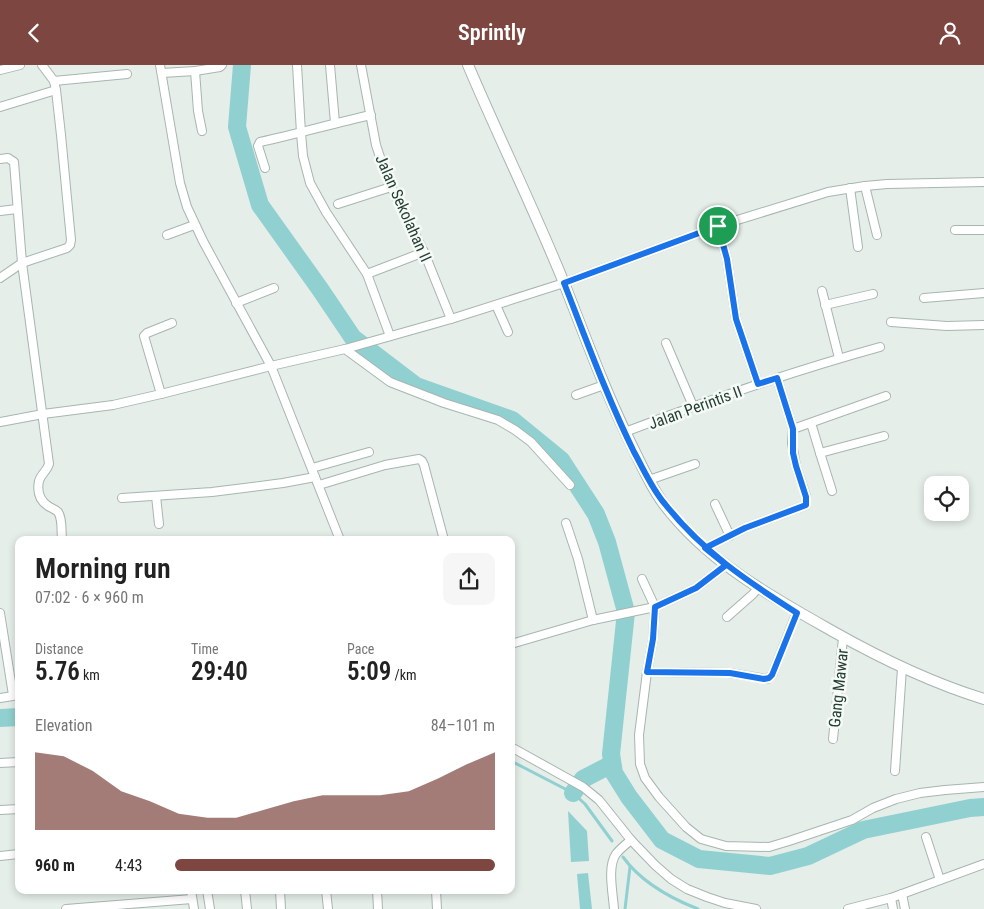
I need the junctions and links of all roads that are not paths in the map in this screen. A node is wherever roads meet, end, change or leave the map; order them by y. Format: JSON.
{"nodes":[{"id":1,"x":20,"y":65,"type":"edge"},
{"id":2,"x":42,"y":65,"type":"edge"},
{"id":3,"x":222,"y":65,"type":"edge"},
{"id":4,"x":297,"y":65,"type":"edge"},
{"id":5,"x":330,"y":65,"type":"edge"},
{"id":6,"x":361,"y":65,"type":"edge"},
{"id":7,"x":468,"y":65,"type":"edge"},
{"id":8,"x":0,"y":69,"type":"edge"},
{"id":9,"x":161,"y":69,"type":"edge"},
{"id":10,"x":194,"y":71,"type":"junction"},
{"id":11,"x":127,"y":74,"type":"dead end"},
{"id":12,"x":54,"y":81,"type":"junction"},
{"id":13,"x":56,"y":90,"type":"junction"},
{"id":14,"x":0,"y":107,"type":"edge"},
{"id":15,"x":371,"y":115,"type":"junction"},
{"id":16,"x":335,"y":123,"type":"junction"},
{"id":17,"x":202,"y":131,"type":"dead end"},
{"id":18,"x":301,"y":133,"type":"junction"},
{"id":19,"x":0,"y":159,"type":"edge"},
{"id":20,"x":265,"y":168,"type":"dead end"},
{"id":21,"x":984,"y":181,"type":"edge"},
{"id":22,"x":865,"y":186,"type":"junction"},
{"id":23,"x":391,"y":187,"type":"junction"},
{"id":24,"x":850,"y":188,"type":"junction"},
{"id":25,"x":338,"y":203,"type":"dead end"},
{"id":26,"x":17,"y":209,"type":"junction"},
{"id":27,"x":0,"y":211,"type":"edge"},
{"id":28,"x":194,"y":225,"type":"junction"},
{"id":29,"x":718,"y":226,"type":"junction"},
{"id":30,"x":954,"y":230,"type":"dead end"},
{"id":31,"x":984,"y":230,"type":"edge"},
{"id":32,"x":167,"y":235,"type":"dead end"},
{"id":33,"x":876,"y":235,"type":"dead end"},
{"id":34,"x":858,"y":247,"type":"dead end"},
{"id":35,"x":424,"y":252,"type":"junction"},
{"id":36,"x":22,"y":263,"type":"junction"},
{"id":37,"x":367,"y":274,"type":"junction"},
{"id":38,"x":0,"y":278,"type":"edge"},
{"id":39,"x":564,"y":283,"type":"junction"},
{"id":40,"x":274,"y":288,"type":"dead end"},
{"id":41,"x":822,"y":291,"type":"dead end"},
{"id":42,"x":984,"y":293,"type":"edge"},
{"id":43,"x":873,"y":294,"type":"dead end"},
{"id":44,"x":924,"y":298,"type":"dead end"},
{"id":45,"x":236,"y":303,"type":"junction"},
{"id":46,"x":496,"y":305,"type":"junction"},
{"id":47,"x":825,"y":305,"type":"junction"},
{"id":48,"x":451,"y":319,"type":"junction"},
{"id":49,"x":891,"y":322,"type":"dead end"},
{"id":50,"x":172,"y":323,"type":"dead end"},
{"id":51,"x":984,"y":325,"type":"edge"},
{"id":52,"x":508,"y":332,"type":"dead end"},
{"id":53,"x":388,"y":337,"type":"junction"},
{"id":54,"x":666,"y":343,"type":"dead end"},
{"id":55,"x":880,"y":347,"type":"dead end"},
{"id":56,"x":349,"y":348,"type":"junction"},
{"id":57,"x":840,"y":358,"type":"junction"},
{"id":58,"x":271,"y":366,"type":"junction"},
{"id":59,"x":777,"y":378,"type":"junction"},
{"id":60,"x":758,"y":384,"type":"junction"},
{"id":61,"x":604,"y":385,"type":"junction"},
{"id":62,"x":161,"y":394,"type":"junction"},
{"id":63,"x":576,"y":395,"type":"dead end"},
{"id":64,"x":886,"y":397,"type":"dead end"},
{"id":65,"x":693,"y":406,"type":"junction"},
{"id":66,"x":43,"y":414,"type":"junction"},
{"id":67,"x":0,"y":422,"type":"edge"},
{"id":68,"x":811,"y":423,"type":"junction"},
{"id":69,"x":793,"y":429,"type":"junction"},
{"id":70,"x":625,"y":432,"type":"junction"},
{"id":71,"x":884,"y":436,"type":"dead end"},
{"id":72,"x":369,"y":452,"type":"dead end"},
{"id":73,"x":820,"y":453,"type":"junction"},
{"id":74,"x":695,"y":464,"type":"dead end"},
{"id":75,"x":312,"y":467,"type":"junction"},
{"id":76,"x":315,"y":477,"type":"junction"},
{"id":77,"x":649,"y":480,"type":"junction"},
{"id":78,"x":318,"y":485,"type":"junction"},
{"id":79,"x":570,"y":485,"type":"dead end"},
{"id":80,"x":832,"y":491,"type":"dead end"},
{"id":81,"x":156,"y":496,"type":"junction"},
{"id":82,"x":122,"y":498,"type":"dead end"},
{"id":83,"x":715,"y":504,"type":"dead end"},
{"id":84,"x":159,"y":523,"type":"dead end"},
{"id":85,"x":566,"y":523,"type":"dead end"},
{"id":86,"x":62,"y":536,"type":"edge"},
{"id":87,"x":338,"y":536,"type":"edge"},
{"id":88,"x":443,"y":536,"type":"edge"},
{"id":89,"x":730,"y":536,"type":"junction"},
{"id":90,"x":705,"y":548,"type":"junction"},
{"id":91,"x":726,"y":565,"type":"junction"},
{"id":92,"x":642,"y":579,"type":"dead end"},
{"id":93,"x":758,"y":588,"type":"junction"},
{"id":94,"x":651,"y":609,"type":"junction"},
{"id":95,"x":0,"y":613,"type":"edge"},
{"id":96,"x":797,"y":613,"type":"junction"},
{"id":97,"x":727,"y":617,"type":"dead end"},
{"id":98,"x":593,"y":620,"type":"junction"},
{"id":99,"x":843,"y":638,"type":"junction"},
{"id":100,"x":515,"y":643,"type":"edge"},
{"id":101,"x":902,"y":668,"type":"junction"},
{"id":102,"x":647,"y":672,"type":"junction"},
{"id":103,"x":15,"y":690,"type":"edge"},
{"id":104,"x":15,"y":695,"type":"edge"},
{"id":105,"x":0,"y":697,"type":"edge"},
{"id":106,"x":984,"y":699,"type":"edge"},
{"id":107,"x":833,"y":739,"type":"dead end"},
{"id":108,"x":515,"y":749,"type":"edge"},
{"id":109,"x":0,"y":763,"type":"edge"},
{"id":110,"x":15,"y":763,"type":"edge"},
{"id":111,"x":895,"y":771,"type":"dead end"},
{"id":112,"x":984,"y":787,"type":"edge"},
{"id":113,"x":15,"y":809,"type":"edge"},
{"id":114,"x":0,"y":810,"type":"edge"},
{"id":115,"x":926,"y":837,"type":"dead end"},
{"id":116,"x":631,"y":840,"type":"junction"},
{"id":117,"x":15,"y":855,"type":"edge"},
{"id":118,"x":0,"y":856,"type":"edge"},
{"id":119,"x":984,"y":864,"type":"edge"},
{"id":120,"x":940,"y":880,"type":"junction"},
{"id":121,"x":191,"y":894,"type":"edge"},
{"id":122,"x":208,"y":894,"type":"edge"},
{"id":123,"x":245,"y":894,"type":"edge"},
{"id":124,"x":280,"y":894,"type":"edge"},
{"id":125,"x":326,"y":894,"type":"edge"},
{"id":126,"x":377,"y":894,"type":"edge"},
{"id":127,"x":436,"y":894,"type":"edge"},
{"id":128,"x":902,"y":894,"type":"junction"},
{"id":129,"x":891,"y":898,"type":"junction"},
{"id":130,"x":192,"y":899,"type":"junction"},
{"id":131,"x":66,"y":909,"type":"edge"},
{"id":132,"x":194,"y":909,"type":"edge"},
{"id":133,"x":210,"y":909,"type":"edge"},
{"id":134,"x":247,"y":909,"type":"edge"},
{"id":135,"x":282,"y":909,"type":"edge"},
{"id":136,"x":328,"y":909,"type":"edge"},
{"id":137,"x":378,"y":909,"type":"edge"},
{"id":138,"x":437,"y":909,"type":"edge"},
{"id":139,"x":614,"y":909,"type":"edge"},
{"id":140,"x":756,"y":909,"type":"edge"},
{"id":141,"x":848,"y":909,"type":"edge"},
{"id":142,"x":893,"y":909,"type":"edge"},
{"id":143,"x":905,"y":909,"type":"edge"}],
"edges":[{"from":1,"to":8,"type":"street"},
{"from":2,"to":12,"type":"street"},
{"from":3,"to":10,"type":"street"},
{"from":4,"to":18,"type":"street"},
{"from":5,"to":16,"type":"street"},
{"from":6,"to":15,"type":"street","name":"Jalan Sekolahan II"},
{"from":7,"to":39,"type":"street"},
{"from":9,"to":10,"type":"street"},
{"from":9,"to":28,"type":"street"},
{"from":10,"to":17,"type":"street"},
{"from":11,"to":12,"type":"street"},
{"from":12,"to":13,"type":"street"},
{"from":13,"to":14,"type":"street"},
{"from":13,"to":36,"type":"street"},
{"from":15,"to":16,"type":"street"},
{"from":15,"to":23,"type":"street","name":"Jalan Sekolahan II"},
{"from":16,"to":18,"type":"street"},
{"from":18,"to":20,"type":"street"},
{"from":18,"to":37,"type":"street"},
{"from":19,"to":26,"type":"street"},
{"from":21,"to":22,"type":"street"},
{"from":22,"to":24,"type":"street"},
{"from":22,"to":33,"type":"street"},
{"from":23,"to":25,"type":"street"},
{"from":23,"to":35,"type":"street","name":"Jalan Sekolahan II"},
{"from":24,"to":29,"type":"street"},
{"from":24,"to":34,"type":"street"},
{"from":26,"to":27,"type":"street"},
{"from":26,"to":36,"type":"street"},
{"from":28,"to":32,"type":"street"},
{"from":28,"to":45,"type":"street"},
{"from":29,"to":39,"type":"street"},
{"from":29,"to":60,"type":"street"},
{"from":30,"to":31,"type":"street"},
{"from":35,"to":37,"type":"street"},
{"from":35,"to":48,"type":"street","name":"Jalan Sekolahan II"},
{"from":36,"to":38,"type":"street"},
{"from":36,"to":66,"type":"street"},
{"from":37,"to":53,"type":"street"},
{"from":39,"to":46,"type":"street"},
{"from":39,"to":61,"type":"street"},
{"from":40,"to":45,"type":"street"},
{"from":41,"to":47,"type":"street"},
{"from":42,"to":44,"type":"street"},
{"from":43,"to":47,"type":"street"},
{"from":45,"to":58,"type":"street"},
{"from":46,"to":48,"type":"street"},
{"from":46,"to":52,"type":"street"},
{"from":47,"to":57,"type":"street"},
{"from":48,"to":53,"type":"street"},
{"from":49,"to":51,"type":"street"},
{"from":50,"to":62,"type":"street"},
{"from":53,"to":56,"type":"street"},
{"from":54,"to":65,"type":"street"},
{"from":55,"to":57,"type":"street","name":"Jalan Perintis II"},
{"from":56,"to":58,"type":"street"},
{"from":56,"to":79,"type":"street"},
{"from":57,"to":59,"type":"street","name":"Jalan Perintis II"},
{"from":58,"to":62,"type":"street"},
{"from":58,"to":75,"type":"street"},
{"from":59,"to":60,"type":"street","name":"Jalan Perintis II"},
{"from":59,"to":69,"type":"street"},
{"from":60,"to":65,"type":"street","name":"Jalan Perintis II"},
{"from":61,"to":63,"type":"street"},
{"from":61,"to":70,"type":"street"},
{"from":62,"to":66,"type":"street"},
{"from":64,"to":68,"type":"street"},
{"from":65,"to":70,"type":"street","name":"Jalan Perintis II"},
{"from":66,"to":67,"type":"street"},
{"from":66,"to":86,"type":"street"},
{"from":68,"to":69,"type":"street"},
{"from":68,"to":73,"type":"street"},
{"from":69,"to":89,"type":"street"},
{"from":70,"to":77,"type":"street"},
{"from":71,"to":73,"type":"street"},
{"from":72,"to":75,"type":"street"},
{"from":73,"to":80,"type":"street"},
{"from":74,"to":77,"type":"street"},
{"from":75,"to":76,"type":"street"},
{"from":76,"to":78,"type":"street"},
{"from":76,"to":81,"type":"street"},
{"from":77,"to":90,"type":"street"},
{"from":78,"to":87,"type":"street"},
{"from":78,"to":88,"type":"street"},
{"from":81,"to":82,"type":"street"},
{"from":81,"to":84,"type":"street"},
{"from":83,"to":89,"type":"street"},
{"from":85,"to":98,"type":"street"},
{"from":89,"to":90,"type":"street"},
{"from":90,"to":91,"type":"street"},
{"from":91,"to":93,"type":"street"},
{"from":91,"to":94,"type":"street"},
{"from":92,"to":94,"type":"street"},
{"from":93,"to":96,"type":"street"},
{"from":93,"to":97,"type":"street"},
{"from":94,"to":98,"type":"street"},
{"from":94,"to":102,"type":"street"},
{"from":95,"to":103,"type":"street"},
{"from":96,"to":99,"type":"street"},
{"from":96,"to":102,"type":"street"},
{"from":98,"to":100,"type":"street"},
{"from":99,"to":101,"type":"street"},
{"from":99,"to":107,"type":"street","name":"Gang Mawar"},
{"from":101,"to":106,"type":"street"},
{"from":101,"to":111,"type":"street"},
{"from":102,"to":112,"type":"street"},
{"from":104,"to":105,"type":"street"},
{"from":108,"to":116,"type":"street"},
{"from":109,"to":110,"type":"street"},
{"from":113,"to":114,"type":"street"},
{"from":115,"to":120,"type":"street"},
{"from":116,"to":139,"type":"street"},
{"from":116,"to":140,"type":"street"},
{"from":117,"to":118,"type":"street"},
{"from":119,"to":120,"type":"street"},
{"from":120,"to":128,"type":"street"},
{"from":121,"to":130,"type":"street"},
{"from":122,"to":133,"type":"street"},
{"from":123,"to":134,"type":"street"},
{"from":124,"to":135,"type":"street"},
{"from":125,"to":136,"type":"street"},
{"from":126,"to":137,"type":"street"},
{"from":127,"to":138,"type":"street"},
{"from":128,"to":129,"type":"street"},
{"from":128,"to":143,"type":"street"},
{"from":129,"to":141,"type":"street"},
{"from":129,"to":142,"type":"street"},
{"from":130,"to":131,"type":"street"},
{"from":130,"to":132,"type":"street"}]}
